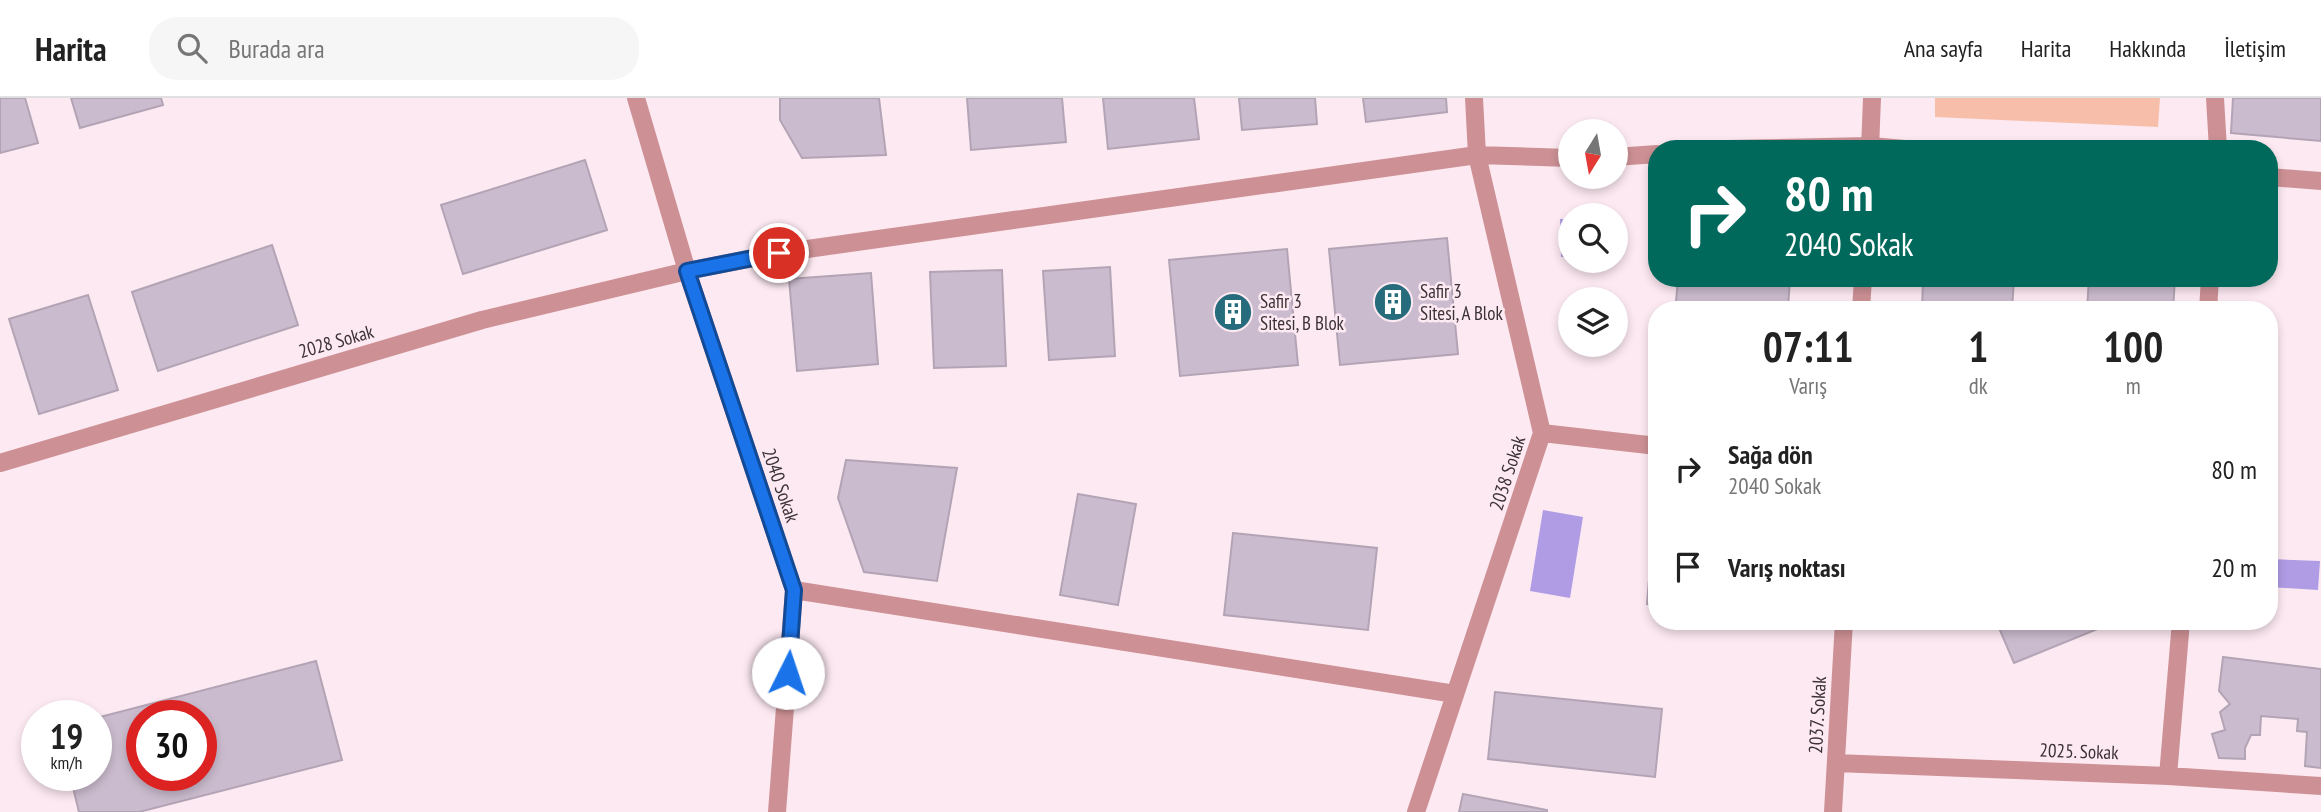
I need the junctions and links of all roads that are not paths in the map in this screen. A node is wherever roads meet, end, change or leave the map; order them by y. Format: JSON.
{"nodes":[{"id":1,"x":636,"y":98,"type":"edge"},
{"id":2,"x":1474,"y":98,"type":"edge"},
{"id":3,"x":1872,"y":98,"type":"edge"},
{"id":4,"x":2215,"y":98,"type":"edge"},
{"id":5,"x":1870,"y":140,"type":"edge"},
{"id":6,"x":2217,"y":140,"type":"edge"},
{"id":7,"x":1477,"y":155,"type":"junction"},
{"id":8,"x":1648,"y":155,"type":"edge"},
{"id":9,"x":1628,"y":157,"type":"edge"},
{"id":10,"x":1558,"y":158,"type":"edge"},
{"id":11,"x":2278,"y":178,"type":"edge"},
{"id":12,"x":2321,"y":181,"type":"edge"},
{"id":13,"x":687,"y":271,"type":"junction"},
{"id":14,"x":1542,"y":433,"type":"junction"},
{"id":15,"x":1648,"y":445,"type":"edge"},
{"id":16,"x":0,"y":463,"type":"edge"},
{"id":17,"x":794,"y":590,"type":"junction"},
{"id":18,"x":1843,"y":630,"type":"edge"},
{"id":19,"x":2180,"y":630,"type":"edge"},
{"id":20,"x":1455,"y":694,"type":"junction"},
{"id":21,"x":1836,"y":762,"type":"junction"},
{"id":22,"x":2168,"y":776,"type":"junction"},
{"id":23,"x":2321,"y":786,"type":"edge"},
{"id":24,"x":777,"y":812,"type":"edge"},
{"id":25,"x":1416,"y":812,"type":"edge"},
{"id":26,"x":1833,"y":812,"type":"edge"}],
"edges":[{"from":1,"to":13,"type":"street","name":"2040 Sokak"},
{"from":2,"to":7,"type":"street","name":"2038 Sokak"},
{"from":3,"to":5,"type":"street"},
{"from":4,"to":6,"type":"street"},
{"from":7,"to":10,"type":"street"},
{"from":7,"to":13,"type":"street"},
{"from":7,"to":14,"type":"street","name":"2038 Sokak"},
{"from":8,"to":9,"type":"street"},
{"from":11,"to":12,"type":"street"},
{"from":13,"to":16,"type":"street","name":"2028 Sokak"},
{"from":13,"to":17,"type":"street","name":"2040 Sokak"},
{"from":14,"to":15,"type":"street"},
{"from":14,"to":20,"type":"street","name":"2038 Sokak"},
{"from":17,"to":20,"type":"street"},
{"from":17,"to":24,"type":"street","name":"2040 Sokak"},
{"from":18,"to":21,"type":"street","name":"2037. Sokak"},
{"from":19,"to":22,"type":"street"},
{"from":20,"to":25,"type":"street","name":"2038 Sokak"},
{"from":21,"to":22,"type":"street","name":"2025. Sokak"},
{"from":21,"to":26,"type":"street","name":"2037. Sokak"},
{"from":22,"to":23,"type":"street","name":"2025. Sokak"}]}
